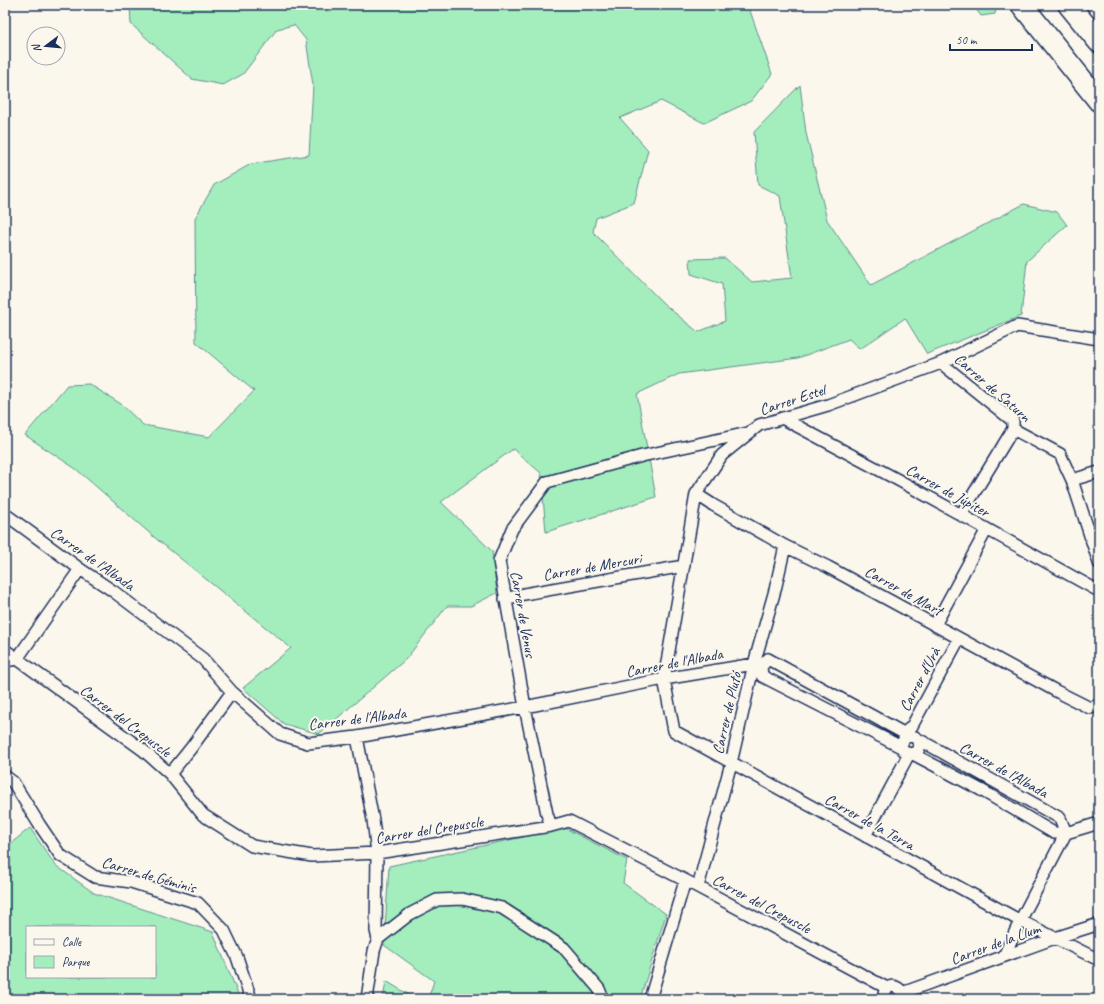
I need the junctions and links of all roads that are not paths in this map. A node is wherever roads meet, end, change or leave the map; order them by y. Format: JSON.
{"nodes":[{"id":1,"x":1022,"y":5,"type":"edge"},
{"id":2,"x":1040,"y":5,"type":"edge"},
{"id":3,"x":1069,"y":5,"type":"edge"},
{"id":4,"x":1080,"y":5,"type":"edge"},
{"id":5,"x":1099,"y":33,"type":"edge"},
{"id":6,"x":1099,"y":42,"type":"edge"},
{"id":7,"x":1099,"y":77,"type":"edge"},
{"id":8,"x":1099,"y":101,"type":"edge"},
{"id":9,"x":1099,"y":339,"type":"edge"},
{"id":10,"x":940,"y":363,"type":"junction"},
{"id":11,"x":782,"y":418,"type":"junction"},
{"id":12,"x":1013,"y":429,"type":"junction"},
{"id":13,"x":749,"y":433,"type":"junction"},
{"id":14,"x":1099,"y":472,"type":"edge"},
{"id":15,"x":1072,"y":480,"type":"junction"},
{"id":16,"x":696,"y":494,"type":"junction"},
{"id":17,"x":5,"y":514,"type":"edge"},
{"id":18,"x":962,"y":516,"type":"junction"},
{"id":19,"x":987,"y":529,"type":"junction"},
{"id":20,"x":785,"y":546,"type":"junction"},
{"id":21,"x":1099,"y":563,"type":"edge"},
{"id":22,"x":684,"y":566,"type":"junction"},
{"id":23,"x":80,"y":569,"type":"junction"},
{"id":24,"x":1099,"y":588,"type":"edge"},
{"id":25,"x":505,"y":599,"type":"junction"},
{"id":26,"x":935,"y":625,"type":"junction"},
{"id":27,"x":959,"y":639,"type":"junction"},
{"id":28,"x":5,"y":650,"type":"edge"},
{"id":29,"x":17,"y":659,"type":"junction"},
{"id":30,"x":5,"y":661,"type":"edge"},
{"id":31,"x":758,"y":665,"type":"junction"},
{"id":32,"x":664,"y":679,"type":"junction"},
{"id":33,"x":232,"y":692,"type":"junction"},
{"id":34,"x":1099,"y":705,"type":"edge"},
{"id":35,"x":525,"y":708,"type":"junction"},
{"id":36,"x":910,"y":736,"type":"junction"},
{"id":37,"x":357,"y":737,"type":"junction"},
{"id":38,"x":908,"y":751,"type":"junction"},
{"id":39,"x":731,"y":763,"type":"junction"},
{"id":40,"x":170,"y":774,"type":"junction"},
{"id":41,"x":5,"y":776,"type":"edge"},
{"id":42,"x":1099,"y":822,"type":"edge"},
{"id":43,"x":551,"y":826,"type":"junction"},
{"id":44,"x":1066,"y":833,"type":"junction"},
{"id":45,"x":865,"y":836,"type":"junction"},
{"id":46,"x":378,"y":854,"type":"junction"},
{"id":47,"x":685,"y":881,"type":"junction"},
{"id":48,"x":698,"y":887,"type":"junction"},
{"id":49,"x":1020,"y":921,"type":"junction"},
{"id":50,"x":1099,"y":924,"type":"edge"},
{"id":51,"x":1055,"y":938,"type":"junction"},
{"id":52,"x":378,"y":939,"type":"junction"},
{"id":53,"x":1004,"y":956,"type":"junction"},
{"id":54,"x":1099,"y":960,"type":"edge"},
{"id":55,"x":887,"y":988,"type":"junction"},
{"id":56,"x":902,"y":996,"type":"edge"},
{"id":57,"x":251,"y":999,"type":"edge"},
{"id":58,"x":367,"y":999,"type":"edge"},
{"id":59,"x":603,"y":999,"type":"edge"},
{"id":60,"x":650,"y":999,"type":"edge"},
{"id":61,"x":884,"y":999,"type":"edge"}],
"edges":[{"from":1,"to":8,"type":"highway"},
{"from":2,"to":7,"type":"highway"},
{"from":3,"to":6,"type":"highway"},
{"from":4,"to":5,"type":"highway"},
{"from":9,"to":10,"type":"street","name":"Carrer Estel"},
{"from":10,"to":11,"type":"street","name":"Carrer Estel"},
{"from":10,"to":12,"type":"street","name":"Carrer de Saturn"},
{"from":11,"to":13,"type":"street","name":"Carrer Estel"},
{"from":11,"to":18,"type":"street","name":"Carrer de Júpiter"},
{"from":12,"to":15,"type":"street","name":"Carrer de Saturn"},
{"from":12,"to":18,"type":"street"},
{"from":13,"to":16,"type":"street","name":"Carrer Estel"},
{"from":13,"to":25,"type":"street","name":"Carrer de Venus"},
{"from":14,"to":15,"type":"street"},
{"from":15,"to":21,"type":"street","name":"Carrer de Saturn"},
{"from":16,"to":20,"type":"street","name":"Carrer de Mart"},
{"from":16,"to":22,"type":"street","name":"Carrer Estel"},
{"from":17,"to":23,"type":"street","name":"Carrer de l'Albada"},
{"from":18,"to":19,"type":"street","name":"Carrer de Júpiter"},
{"from":19,"to":24,"type":"street","name":"Carrer de Júpiter"},
{"from":19,"to":26,"type":"street","name":"Carrer d'Urà"},
{"from":20,"to":26,"type":"street","name":"Carrer de Mart"},
{"from":20,"to":31,"type":"street","name":"Carrer de Plutó"},
{"from":22,"to":25,"type":"street","name":"Carrer de Mercuri"},
{"from":22,"to":32,"type":"street","name":"Carrer Estel"},
{"from":23,"to":29,"type":"street"},
{"from":23,"to":33,"type":"street","name":"Carrer de l'Albada"},
{"from":25,"to":35,"type":"street","name":"Carrer de Venus"},
{"from":26,"to":27,"type":"street","name":"Carrer de Mart"},
{"from":27,"to":34,"type":"street","name":"Carrer de Mart"},
{"from":27,"to":36,"type":"street","name":"Carrer d'Urà"},
{"from":28,"to":29,"type":"street","name":"Carrer del Crepuscle"},
{"from":29,"to":30,"type":"street"},
{"from":29,"to":40,"type":"street","name":"Carrer del Crepuscle"},
{"from":31,"to":32,"type":"street","name":"Carrer de l'Albada"},
{"from":31,"to":36,"type":"street","name":"Carrer de l'Albada"},
{"from":31,"to":38,"type":"street","name":"Carrer de l'Albada"},
{"from":31,"to":39,"type":"street","name":"Carrer de Plutó"},
{"from":32,"to":35,"type":"street","name":"Carrer de l'Albada"},
{"from":32,"to":39,"type":"street","name":"Carrer de la Terra"},
{"from":33,"to":37,"type":"street","name":"Carrer de l'Albada"},
{"from":33,"to":40,"type":"street"},
{"from":35,"to":37,"type":"street","name":"Carrer de l'Albada"},
{"from":35,"to":43,"type":"street","name":"Carrer de Venus"},
{"from":36,"to":38,"type":"street","name":"Carrer d'Urà"},
{"from":36,"to":38,"type":"street"},
{"from":36,"to":44,"type":"street","name":"Carrer de l'Albada"},
{"from":37,"to":46,"type":"street"},
{"from":38,"to":44,"type":"street","name":"Carrer de l'Albada"},
{"from":38,"to":45,"type":"street"},
{"from":39,"to":45,"type":"street","name":"Carrer de la Terra"},
{"from":39,"to":48,"type":"street","name":"Carrer de Plutó"},
{"from":40,"to":46,"type":"street","name":"Carrer del Crepuscle"},
{"from":41,"to":57,"type":"street","name":"Carrer de Géminis"},
{"from":42,"to":44,"type":"street"},
{"from":43,"to":46,"type":"street","name":"Carrer del Crepuscle"},
{"from":43,"to":47,"type":"street","name":"Carrer del Crepuscle"},
{"from":44,"to":49,"type":"street"},
{"from":45,"to":49,"type":"street","name":"Carrer de la Terra"},
{"from":46,"to":52,"type":"street"},
{"from":47,"to":48,"type":"street","name":"Carrer del Crepuscle"},
{"from":47,"to":60,"type":"street"},
{"from":48,"to":55,"type":"street","name":"Carrer del Crepuscle"},
{"from":49,"to":51,"type":"street","name":"Carrer de la Terra"},
{"from":49,"to":53,"type":"street"},
{"from":50,"to":51,"type":"street","name":"Carrer de la Llum"},
{"from":51,"to":53,"type":"street","name":"Carrer de la Llum"},
{"from":51,"to":54,"type":"street","name":"Carrer de la Terra"},
{"from":52,"to":58,"type":"street"},
{"from":52,"to":59,"type":"street"},
{"from":53,"to":56,"type":"street","name":"Carrer de la Llum"},
{"from":55,"to":56,"type":"street","name":"Carrer del Crepuscle"},
{"from":55,"to":61,"type":"street"}]}
